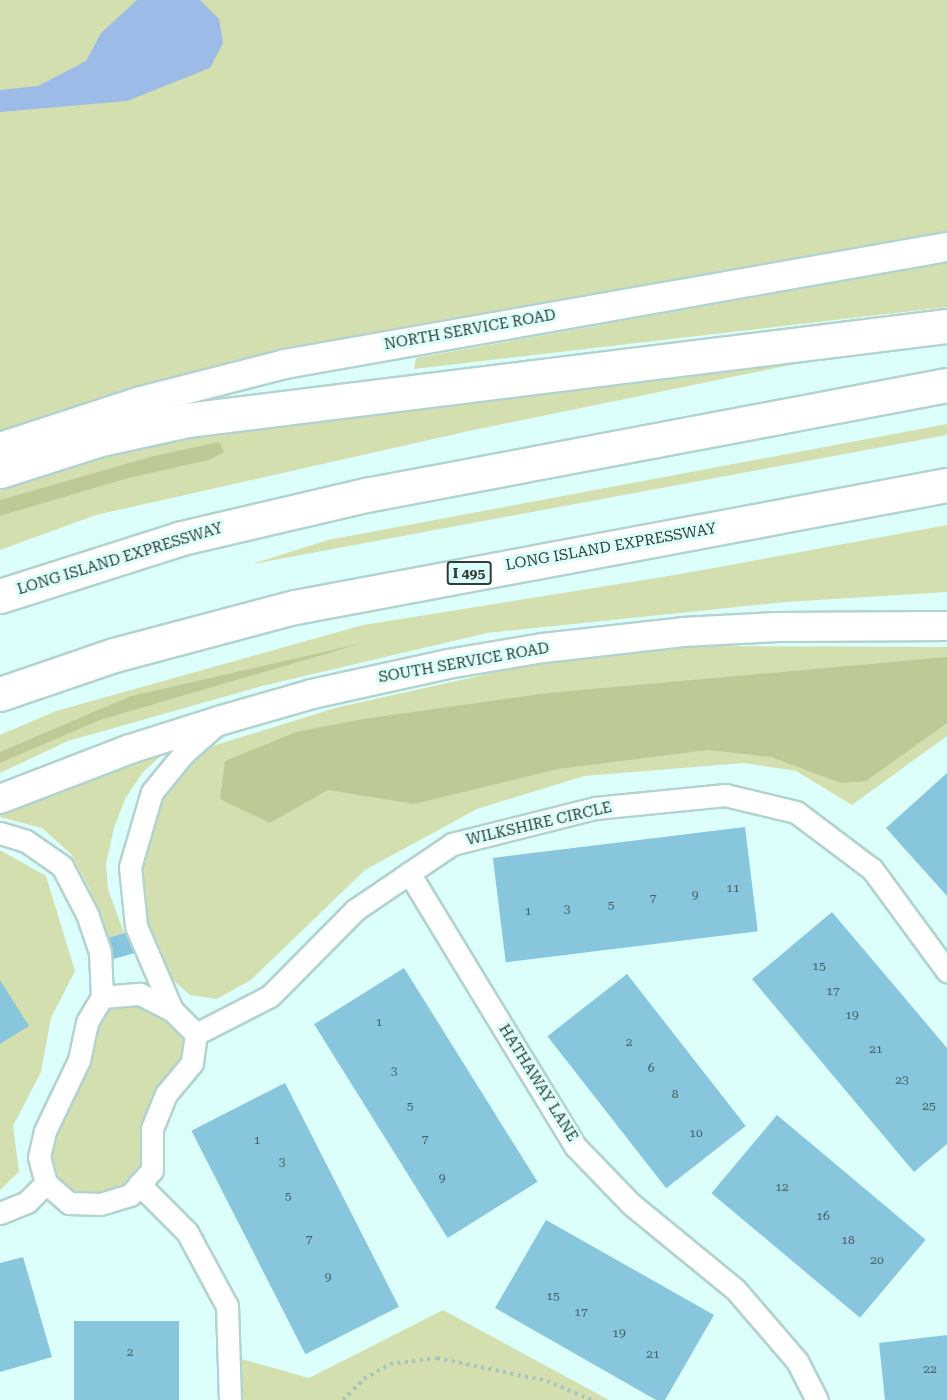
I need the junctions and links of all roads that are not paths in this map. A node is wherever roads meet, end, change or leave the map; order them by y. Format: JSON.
{"nodes":[{"id":1,"x":947,"y":247,"type":"edge"},
{"id":2,"x":947,"y":326,"type":"edge"},
{"id":3,"x":947,"y":385,"type":"edge"},
{"id":4,"x":0,"y":447,"type":"edge"},
{"id":5,"x":0,"y":471,"type":"edge"},
{"id":6,"x":947,"y":485,"type":"edge"},
{"id":7,"x":0,"y":596,"type":"edge"},
{"id":8,"x":947,"y":626,"type":"edge"},
{"id":9,"x":0,"y":694,"type":"edge"},
{"id":10,"x":222,"y":720,"type":"junction"},
{"id":11,"x":0,"y":799,"type":"edge"},
{"id":12,"x":0,"y":833,"type":"edge"},
{"id":13,"x":409,"y":873,"type":"junction"},
{"id":14,"x":947,"y":971,"type":"edge"},
{"id":15,"x":102,"y":997,"type":"junction"},
{"id":16,"x":172,"y":1010,"type":"junction"},
{"id":17,"x":196,"y":1034,"type":"junction"},
{"id":18,"x":46,"y":1183,"type":"junction"},
{"id":19,"x":139,"y":1184,"type":"junction"},
{"id":20,"x":0,"y":1213,"type":"edge"},
{"id":21,"x":230,"y":1400,"type":"edge"},
{"id":22,"x":817,"y":1400,"type":"edge"}],
"edges":[{"from":1,"to":4,"type":"main road","name":"NORTH SERVICE ROAD"},
{"from":2,"to":5,"type":"highway"},
{"from":3,"to":7,"type":"highway","name":"LONG ISLAND EXPRESSWAY"},
{"from":6,"to":9,"type":"highway","name":"LONG ISLAND EXPRESSWAY","number":"I 495"},
{"from":8,"to":10,"type":"main road","name":"SOUTH SERVICE ROAD"},
{"from":10,"to":11,"type":"main road","name":"SOUTH SERVICE ROAD"},
{"from":10,"to":16,"type":"street"},
{"from":12,"to":15,"type":"street"},
{"from":13,"to":14,"type":"street","name":"WILKSHIRE CIRCLE"},
{"from":13,"to":17,"type":"street","name":"WILKSHIRE CIRCLE"},
{"from":13,"to":22,"type":"street","name":"HATHAWAY LANE"},
{"from":15,"to":16,"type":"street"},
{"from":15,"to":18,"type":"street"},
{"from":16,"to":17,"type":"street"},
{"from":17,"to":19,"type":"street"},
{"from":18,"to":19,"type":"street"},
{"from":18,"to":20,"type":"street"},
{"from":19,"to":21,"type":"street"}]}
